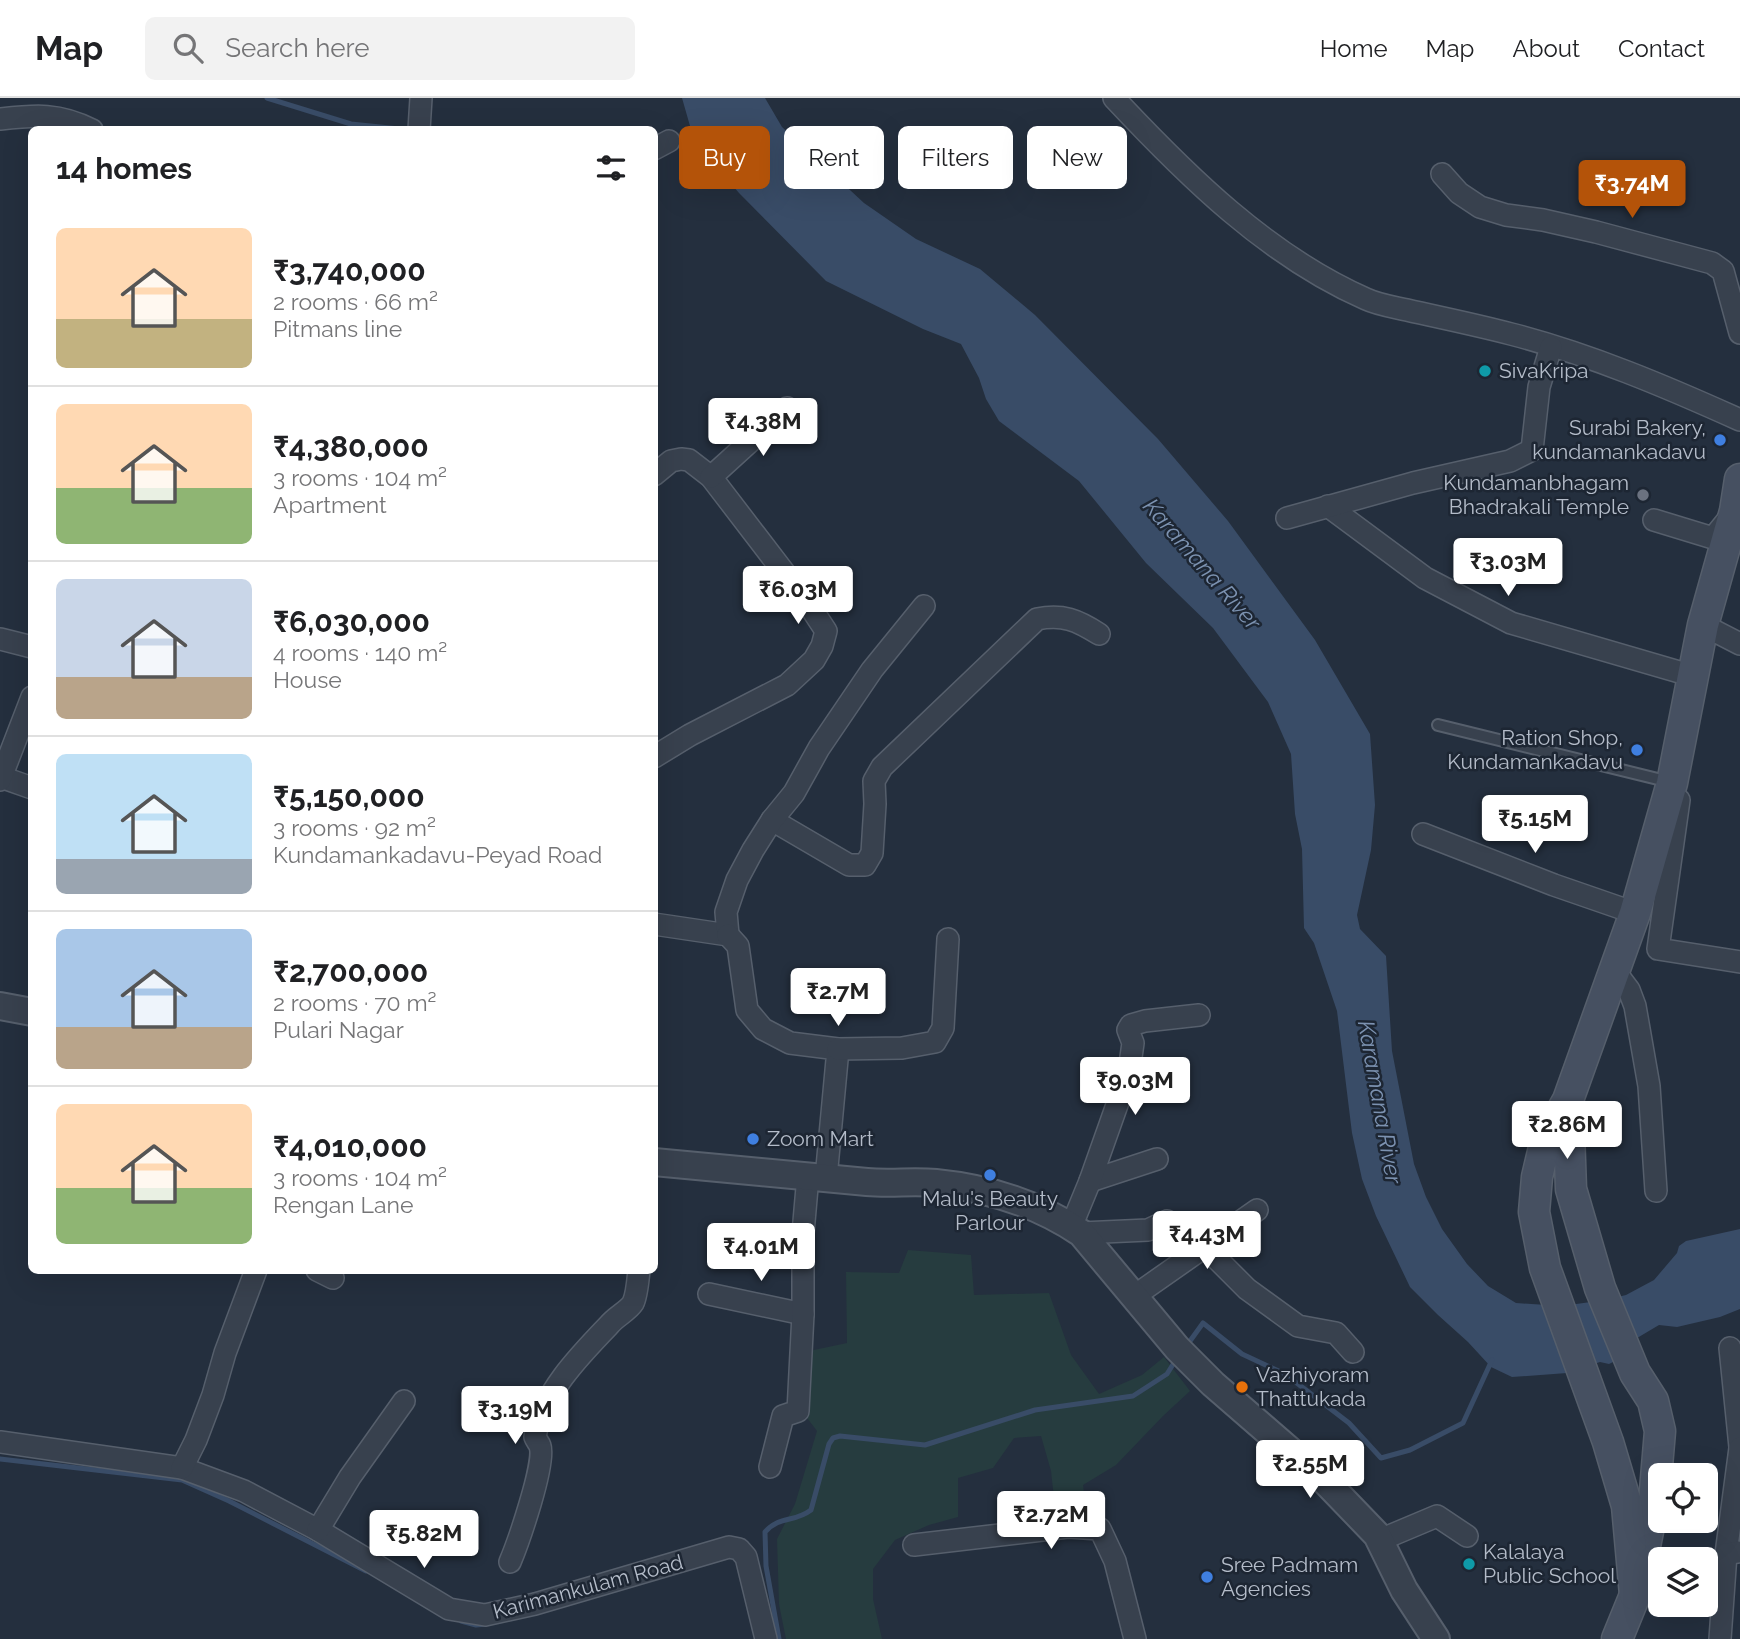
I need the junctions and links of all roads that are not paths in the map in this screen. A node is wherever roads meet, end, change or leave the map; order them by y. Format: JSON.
{"nodes":[{"id":1,"x":421,"y":98,"type":"edge"},
{"id":2,"x":1121,"y":100,"type":"edge"},
{"id":3,"x":0,"y":119,"type":"edge"},
{"id":4,"x":83,"y":126,"type":"edge"},
{"id":5,"x":421,"y":126,"type":"edge"},
{"id":6,"x":1442,"y":174,"type":"dead end"},
{"id":7,"x":1740,"y":333,"type":"edge"},
{"id":8,"x":1551,"y":347,"type":"junction"},
{"id":9,"x":787,"y":408,"type":"dead end"},
{"id":10,"x":1740,"y":420,"type":"edge"},
{"id":11,"x":658,"y":472,"type":"edge"},
{"id":12,"x":711,"y":477,"type":"junction"},
{"id":13,"x":1740,"y":479,"type":"edge"},
{"id":14,"x":1328,"y":506,"type":"junction"},
{"id":15,"x":1737,"y":512,"type":"edge"},
{"id":16,"x":1287,"y":518,"type":"dead end"},
{"id":17,"x":1654,"y":520,"type":"dead end"},
{"id":18,"x":924,"y":606,"type":"dead end"},
{"id":19,"x":1703,"y":625,"type":"junction"},
{"id":20,"x":1099,"y":634,"type":"dead end"},
{"id":21,"x":0,"y":639,"type":"edge"},
{"id":22,"x":1740,"y":645,"type":"edge"},
{"id":23,"x":28,"y":646,"type":"edge"},
{"id":24,"x":1693,"y":676,"type":"junction"},
{"id":25,"x":28,"y":708,"type":"edge"},
{"id":26,"x":1438,"y":725,"type":"dead end"},
{"id":27,"x":658,"y":755,"type":"edge"},
{"id":28,"x":1,"y":779,"type":"edge"},
{"id":29,"x":1672,"y":783,"type":"junction"},
{"id":30,"x":28,"y":787,"type":"edge"},
{"id":31,"x":772,"y":820,"type":"junction"},
{"id":32,"x":1423,"y":834,"type":"dead end"},
{"id":33,"x":1635,"y":913,"type":"junction"},
{"id":34,"x":658,"y":925,"type":"edge"},
{"id":35,"x":728,"y":934,"type":"junction"},
{"id":36,"x":948,"y":939,"type":"dead end"},
{"id":37,"x":1740,"y":962,"type":"edge"},
{"id":38,"x":1614,"y":970,"type":"junction"},
{"id":39,"x":0,"y":1006,"type":"edge"},
{"id":40,"x":28,"y":1011,"type":"edge"},
{"id":41,"x":1199,"y":1015,"type":"dead end"},
{"id":42,"x":838,"y":1049,"type":"junction"},
{"id":43,"x":1568,"y":1100,"type":"junction"},
{"id":44,"x":1157,"y":1160,"type":"dead end"},
{"id":45,"x":658,"y":1162,"type":"edge"},
{"id":46,"x":817,"y":1177,"type":"junction"},
{"id":47,"x":1090,"y":1181,"type":"junction"},
{"id":48,"x":1656,"y":1191,"type":"dead end"},
{"id":49,"x":1257,"y":1210,"type":"dead end"},
{"id":50,"x":1167,"y":1221,"type":"dead end"},
{"id":51,"x":1076,"y":1230,"type":"junction"},
{"id":52,"x":1205,"y":1247,"type":"junction"},
{"id":53,"x":255,"y":1274,"type":"edge"},
{"id":54,"x":638,"y":1274,"type":"edge"},
{"id":55,"x":709,"y":1294,"type":"dead end"},
{"id":56,"x":1133,"y":1297,"type":"junction"},
{"id":57,"x":803,"y":1314,"type":"junction"},
{"id":58,"x":1730,"y":1348,"type":"dead end"},
{"id":59,"x":1353,"y":1352,"type":"dead end"},
{"id":60,"x":404,"y":1401,"type":"dead end"},
{"id":61,"x":0,"y":1442,"type":"edge"},
{"id":62,"x":1740,"y":1447,"type":"edge"},
{"id":63,"x":770,"y":1467,"type":"dead end"},
{"id":64,"x":182,"y":1468,"type":"junction"},
{"id":65,"x":318,"y":1530,"type":"junction"},
{"id":66,"x":1467,"y":1536,"type":"dead end"},
{"id":67,"x":1380,"y":1541,"type":"junction"},
{"id":68,"x":914,"y":1545,"type":"dead end"},
{"id":69,"x":1733,"y":1553,"type":"edge"},
{"id":70,"x":510,"y":1562,"type":"dead end"},
{"id":71,"x":1634,"y":1595,"type":"junction"},
{"id":72,"x":766,"y":1639,"type":"edge"},
{"id":73,"x":1135,"y":1639,"type":"edge"},
{"id":74,"x":1436,"y":1639,"type":"edge"},
{"id":75,"x":1617,"y":1639,"type":"edge"},
{"id":76,"x":1720,"y":1639,"type":"edge"}],
"edges":[{"from":1,"to":5,"type":"street"},
{"from":2,"to":8,"type":"street"},
{"from":3,"to":4,"type":"street"},
{"from":6,"to":7,"type":"street"},
{"from":8,"to":10,"type":"street"},
{"from":8,"to":14,"type":"street"},
{"from":9,"to":12,"type":"street"},
{"from":11,"to":12,"type":"street"},
{"from":12,"to":27,"type":"street"},
{"from":13,"to":15,"type":"main road"},
{"from":14,"to":16,"type":"street"},
{"from":14,"to":24,"type":"street"},
{"from":15,"to":17,"type":"street"},
{"from":15,"to":19,"type":"main road"},
{"from":18,"to":31,"type":"street"},
{"from":19,"to":22,"type":"street"},
{"from":19,"to":24,"type":"main road"},
{"from":20,"to":31,"type":"street"},
{"from":21,"to":23,"type":"street"},
{"from":24,"to":29,"type":"main road"},
{"from":25,"to":28,"type":"street"},
{"from":26,"to":29,"type":"lane"},
{"from":28,"to":30,"type":"street"},
{"from":29,"to":33,"type":"main road"},
{"from":29,"to":37,"type":"street"},
{"from":31,"to":35,"type":"street"},
{"from":32,"to":33,"type":"street"},
{"from":33,"to":38,"type":"main road"},
{"from":34,"to":35,"type":"street"},
{"from":35,"to":42,"type":"street"},
{"from":36,"to":42,"type":"street"},
{"from":38,"to":43,"type":"main road"},
{"from":38,"to":48,"type":"street"},
{"from":39,"to":40,"type":"street"},
{"from":41,"to":47,"type":"street"},
{"from":42,"to":46,"type":"street"},
{"from":43,"to":71,"type":"main road"},
{"from":43,"to":71,"type":"main road"},
{"from":44,"to":47,"type":"street"},
{"from":45,"to":46,"type":"street"},
{"from":46,"to":51,"type":"street"},
{"from":46,"to":57,"type":"street"},
{"from":47,"to":51,"type":"street"},
{"from":49,"to":52,"type":"street"},
{"from":50,"to":51,"type":"street"},
{"from":51,"to":56,"type":"street"},
{"from":52,"to":56,"type":"street"},
{"from":52,"to":59,"type":"street"},
{"from":53,"to":64,"type":"street"},
{"from":54,"to":70,"type":"street"},
{"from":55,"to":57,"type":"street"},
{"from":56,"to":67,"type":"street"},
{"from":57,"to":63,"type":"street"},
{"from":58,"to":62,"type":"street"},
{"from":60,"to":65,"type":"street"},
{"from":61,"to":64,"type":"street","name":"Karimankulam Road"},
{"from":62,"to":69,"type":"street"},
{"from":64,"to":65,"type":"street","name":"Karimankulam Road"},
{"from":65,"to":72,"type":"street","name":"Karimankulam Road"},
{"from":66,"to":67,"type":"street"},
{"from":67,"to":74,"type":"street"},
{"from":68,"to":73,"type":"street"},
{"from":69,"to":76,"type":"street"},
{"from":71,"to":75,"type":"main road"}]}
